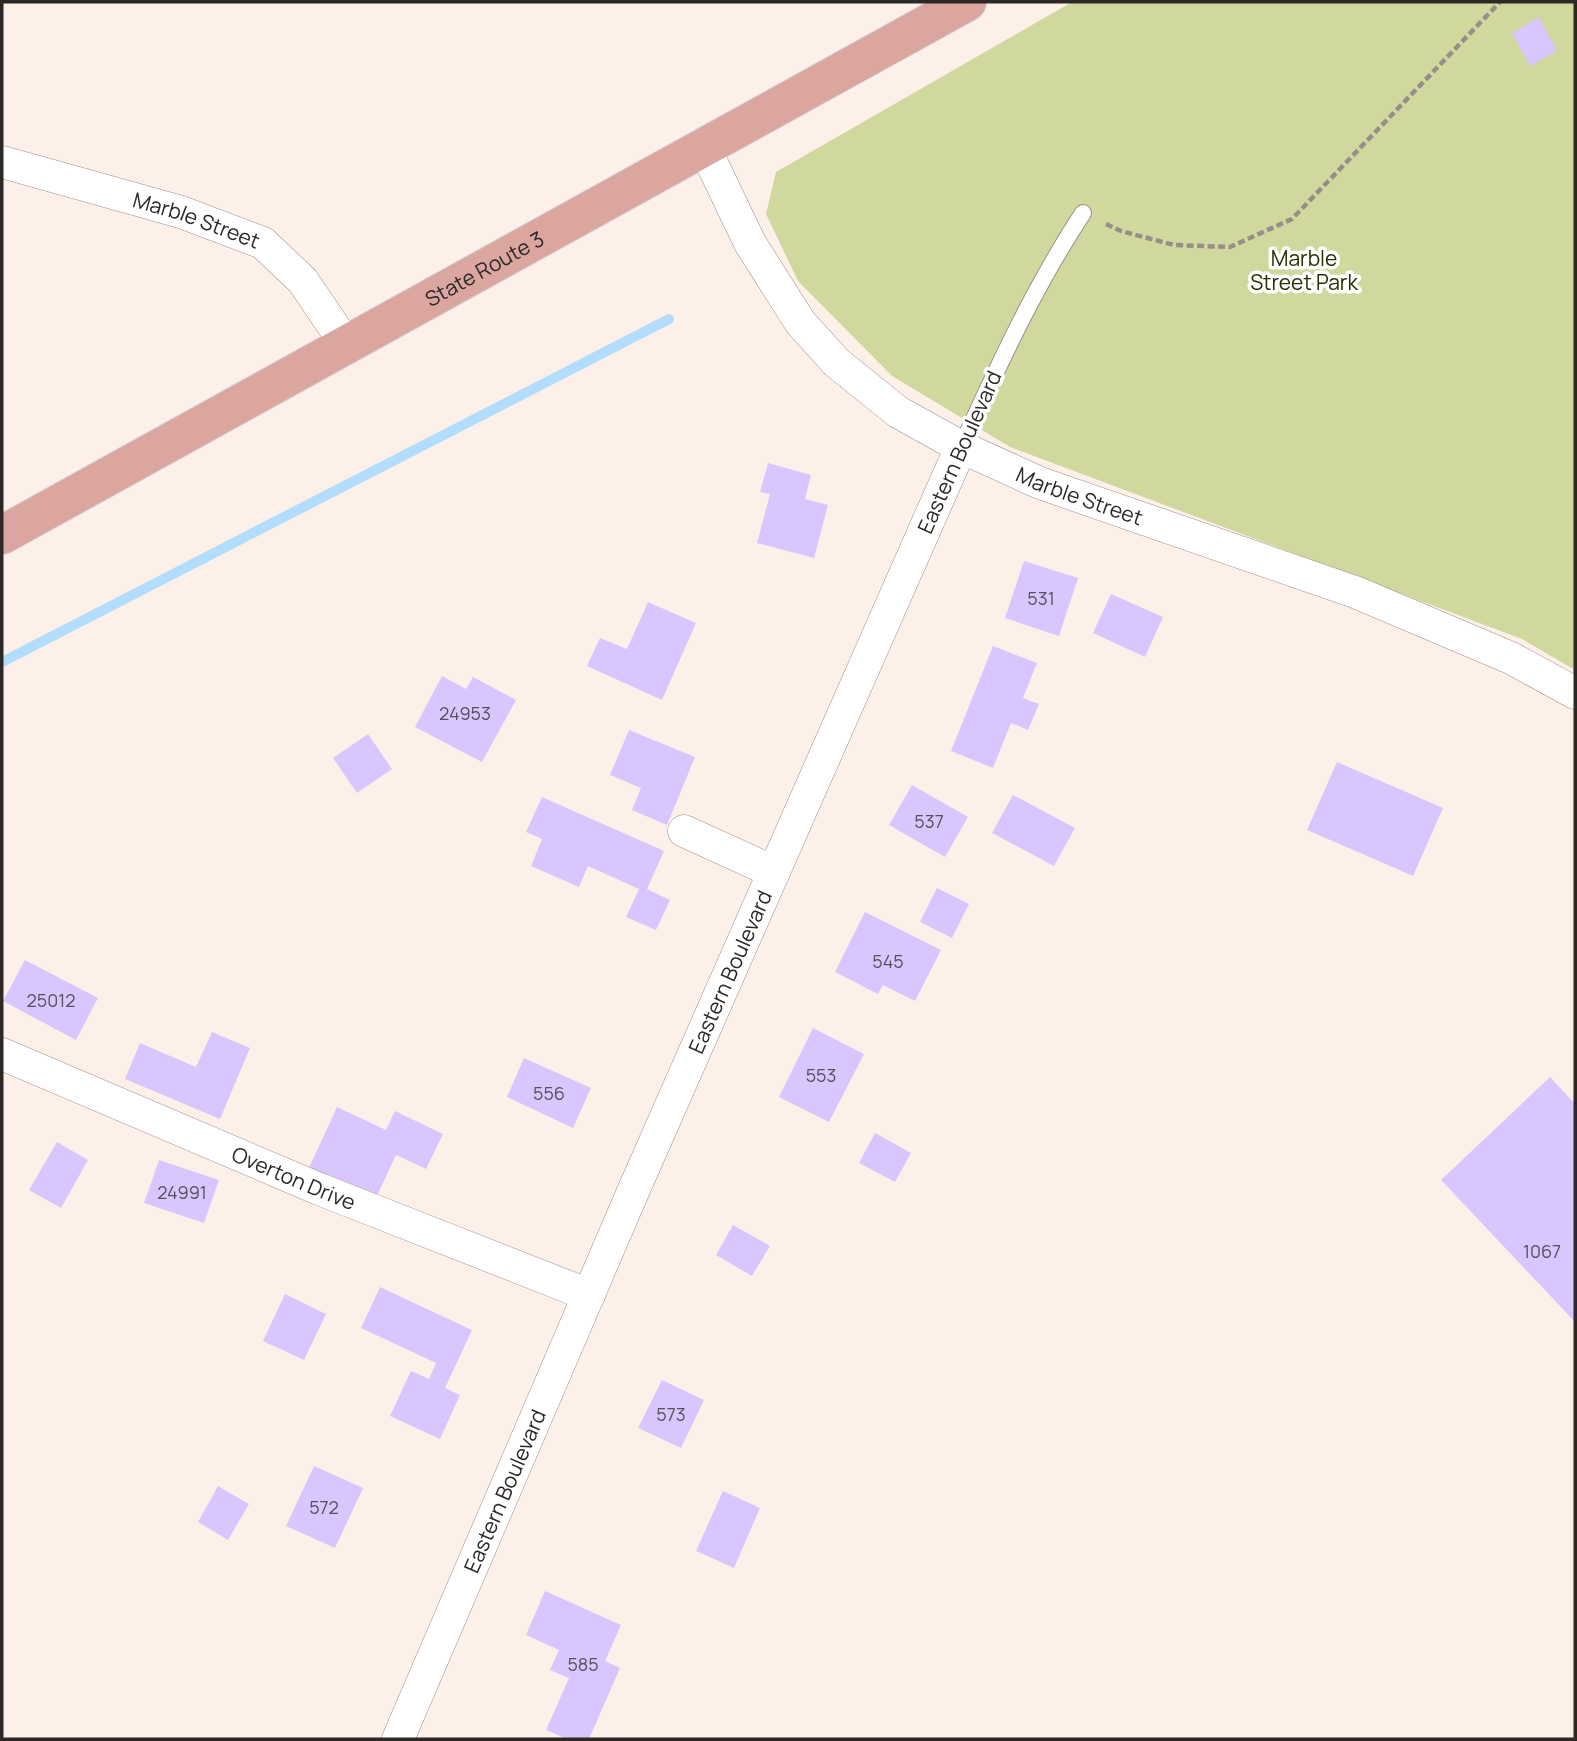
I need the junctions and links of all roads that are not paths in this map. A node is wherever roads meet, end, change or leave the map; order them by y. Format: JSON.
{"nodes":[{"id":1,"x":967,"y":2,"type":"edge"},
{"id":2,"x":704,"y":148,"type":"junction"},
{"id":3,"x":2,"y":162,"type":"edge"},
{"id":4,"x":1083,"y":213,"type":"road end"},
{"id":5,"x":347,"y":346,"type":"junction"},
{"id":6,"x":961,"y":447,"type":"junction"},
{"id":7,"x":2,"y":535,"type":"edge"},
{"id":8,"x":1575,"y":693,"type":"edge"},
{"id":9,"x":684,"y":831,"type":"dead end"},
{"id":10,"x":774,"y":872,"type":"junction"},
{"id":11,"x":2,"y":1054,"type":"edge"},
{"id":12,"x":589,"y":1295,"type":"junction"},
{"id":13,"x":398,"y":1739,"type":"edge"}],
"edges":[{"from":1,"to":2,"type":"main road","name":"State Route 3"},
{"from":2,"to":5,"type":"main road","name":"State Route 3"},
{"from":2,"to":6,"type":"street","name":"Marble Street"},
{"from":3,"to":5,"type":"street","name":"Marble Street"},
{"from":4,"to":6,"type":"lane","name":"Eastern Boulevard"},
{"from":5,"to":7,"type":"main road","name":"State Route 3"},
{"from":6,"to":8,"type":"street","name":"Marble Street"},
{"from":6,"to":10,"type":"street","name":"Eastern Boulevard"},
{"from":9,"to":10,"type":"street"},
{"from":10,"to":12,"type":"street","name":"Eastern Boulevard"},
{"from":11,"to":12,"type":"street","name":"Overton Drive"},
{"from":12,"to":13,"type":"street","name":"Eastern Boulevard"}]}
